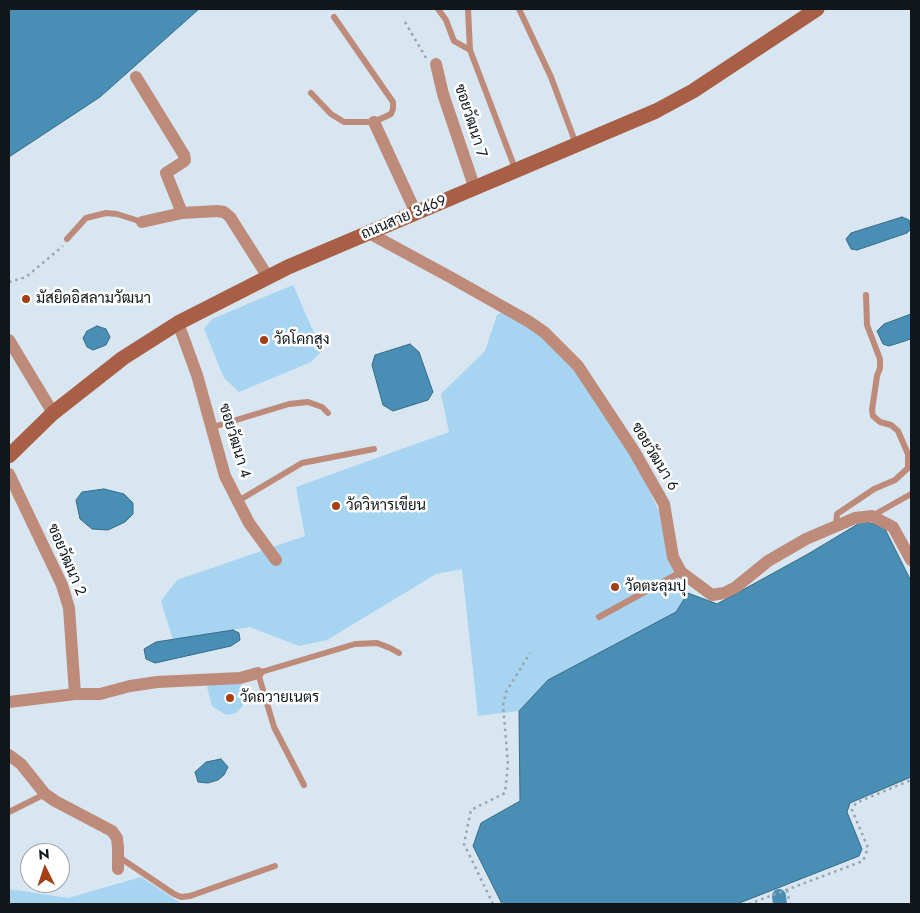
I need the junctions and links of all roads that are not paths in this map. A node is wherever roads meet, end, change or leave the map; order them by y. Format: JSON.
{"nodes":[{"id":1,"x":438,"y":9,"type":"edge"},
{"id":2,"x":468,"y":9,"type":"edge"},
{"id":3,"x":519,"y":9,"type":"edge"},
{"id":4,"x":807,"y":11,"type":"edge"},
{"id":5,"x":334,"y":17,"type":"dead end"},
{"id":6,"x":470,"y":50,"type":"junction"},
{"id":7,"x":436,"y":64,"type":"dead end"},
{"id":8,"x":136,"y":77,"type":"dead end"},
{"id":9,"x":311,"y":93,"type":"dead end"},
{"id":10,"x":374,"y":122,"type":"junction"},
{"id":11,"x":577,"y":145,"type":"junction"},
{"id":12,"x":516,"y":171,"type":"junction"},
{"id":13,"x":475,"y":189,"type":"junction"},
{"id":14,"x":182,"y":213,"type":"junction"},
{"id":15,"x":416,"y":213,"type":"junction"},
{"id":16,"x":142,"y":222,"type":"joint"},
{"id":17,"x":369,"y":233,"type":"junction"},
{"id":18,"x":67,"y":239,"type":"road end"},
{"id":19,"x":268,"y":277,"type":"junction"},
{"id":20,"x":866,"y":295,"type":"dead end"},
{"id":21,"x":178,"y":323,"type":"junction"},
{"id":22,"x":9,"y":340,"type":"edge"},
{"id":23,"x":53,"y":413,"type":"junction"},
{"id":24,"x":328,"y":413,"type":"dead end"},
{"id":25,"x":212,"y":427,"type":"junction"},
{"id":26,"x":374,"y":448,"type":"dead end"},
{"id":27,"x":9,"y":456,"type":"edge"},
{"id":28,"x":9,"y":474,"type":"edge"},
{"id":29,"x":911,"y":494,"type":"edge"},
{"id":30,"x":238,"y":501,"type":"junction"},
{"id":31,"x":872,"y":516,"type":"junction"},
{"id":32,"x":836,"y":526,"type":"junction"},
{"id":33,"x":276,"y":560,"type":"dead end"},
{"id":34,"x":911,"y":560,"type":"edge"},
{"id":35,"x":681,"y":572,"type":"junction"},
{"id":36,"x":599,"y":616,"type":"dead end"},
{"id":37,"x":399,"y":653,"type":"dead end"},
{"id":38,"x":258,"y":673,"type":"junction"},
{"id":39,"x":75,"y":694,"type":"junction"},
{"id":40,"x":9,"y":702,"type":"edge"},
{"id":41,"x":9,"y":756,"type":"edge"},
{"id":42,"x":304,"y":785,"type":"dead end"},
{"id":43,"x":45,"y":794,"type":"junction"},
{"id":44,"x":9,"y":812,"type":"edge"},
{"id":45,"x":119,"y":863,"type":"joint"},
{"id":46,"x":275,"y":866,"type":"dead end"}],
"edges":[{"from":1,"to":6,"type":"lane"},
{"from":2,"to":6,"type":"lane"},
{"from":3,"to":11,"type":"lane"},
{"from":4,"to":11,"type":"street","name":"ถนนสาย 3469"},
{"from":5,"to":10,"type":"lane"},
{"from":6,"to":12,"type":"lane"},
{"from":7,"to":13,"type":"street","name":"ซอยวัฒนา 7"},
{"from":8,"to":14,"type":"street"},
{"from":9,"to":10,"type":"lane"},
{"from":10,"to":15,"type":"street"},
{"from":11,"to":12,"type":"street","name":"ถนนสาย 3469"},
{"from":12,"to":13,"type":"street","name":"ถนนสาย 3469"},
{"from":13,"to":15,"type":"street","name":"ถนนสาย 3469"},
{"from":14,"to":16,"type":"street"},
{"from":14,"to":19,"type":"street"},
{"from":15,"to":17,"type":"street","name":"ถนนสาย 3469"},
{"from":16,"to":18,"type":"lane"},
{"from":17,"to":19,"type":"street","name":"ถนนสาย 3469"},
{"from":17,"to":35,"type":"street","name":"ซอยวัฒนา 6"},
{"from":19,"to":21,"type":"street","name":"ถนนสาย 3469"},
{"from":20,"to":32,"type":"lane"},
{"from":21,"to":23,"type":"street","name":"ถนนสาย 3469"},
{"from":21,"to":25,"type":"street","name":"ซอยวัฒนา 4"},
{"from":22,"to":23,"type":"street"},
{"from":23,"to":27,"type":"street","name":"ถนนสาย 3469"},
{"from":24,"to":25,"type":"lane"},
{"from":25,"to":30,"type":"street","name":"ซอยวัฒนา 4"},
{"from":26,"to":30,"type":"lane"},
{"from":28,"to":39,"type":"street","name":"ซอยวัฒนา 2"},
{"from":29,"to":31,"type":"lane"},
{"from":30,"to":33,"type":"street","name":"ซอยวัฒนา 4"},
{"from":31,"to":32,"type":"street"},
{"from":31,"to":34,"type":"street"},
{"from":32,"to":35,"type":"street"},
{"from":35,"to":36,"type":"lane"},
{"from":37,"to":38,"type":"lane"},
{"from":38,"to":39,"type":"street"},
{"from":38,"to":42,"type":"lane"},
{"from":39,"to":40,"type":"street"},
{"from":41,"to":43,"type":"street"},
{"from":43,"to":44,"type":"lane"},
{"from":43,"to":45,"type":"street"},
{"from":45,"to":46,"type":"lane"}]}
